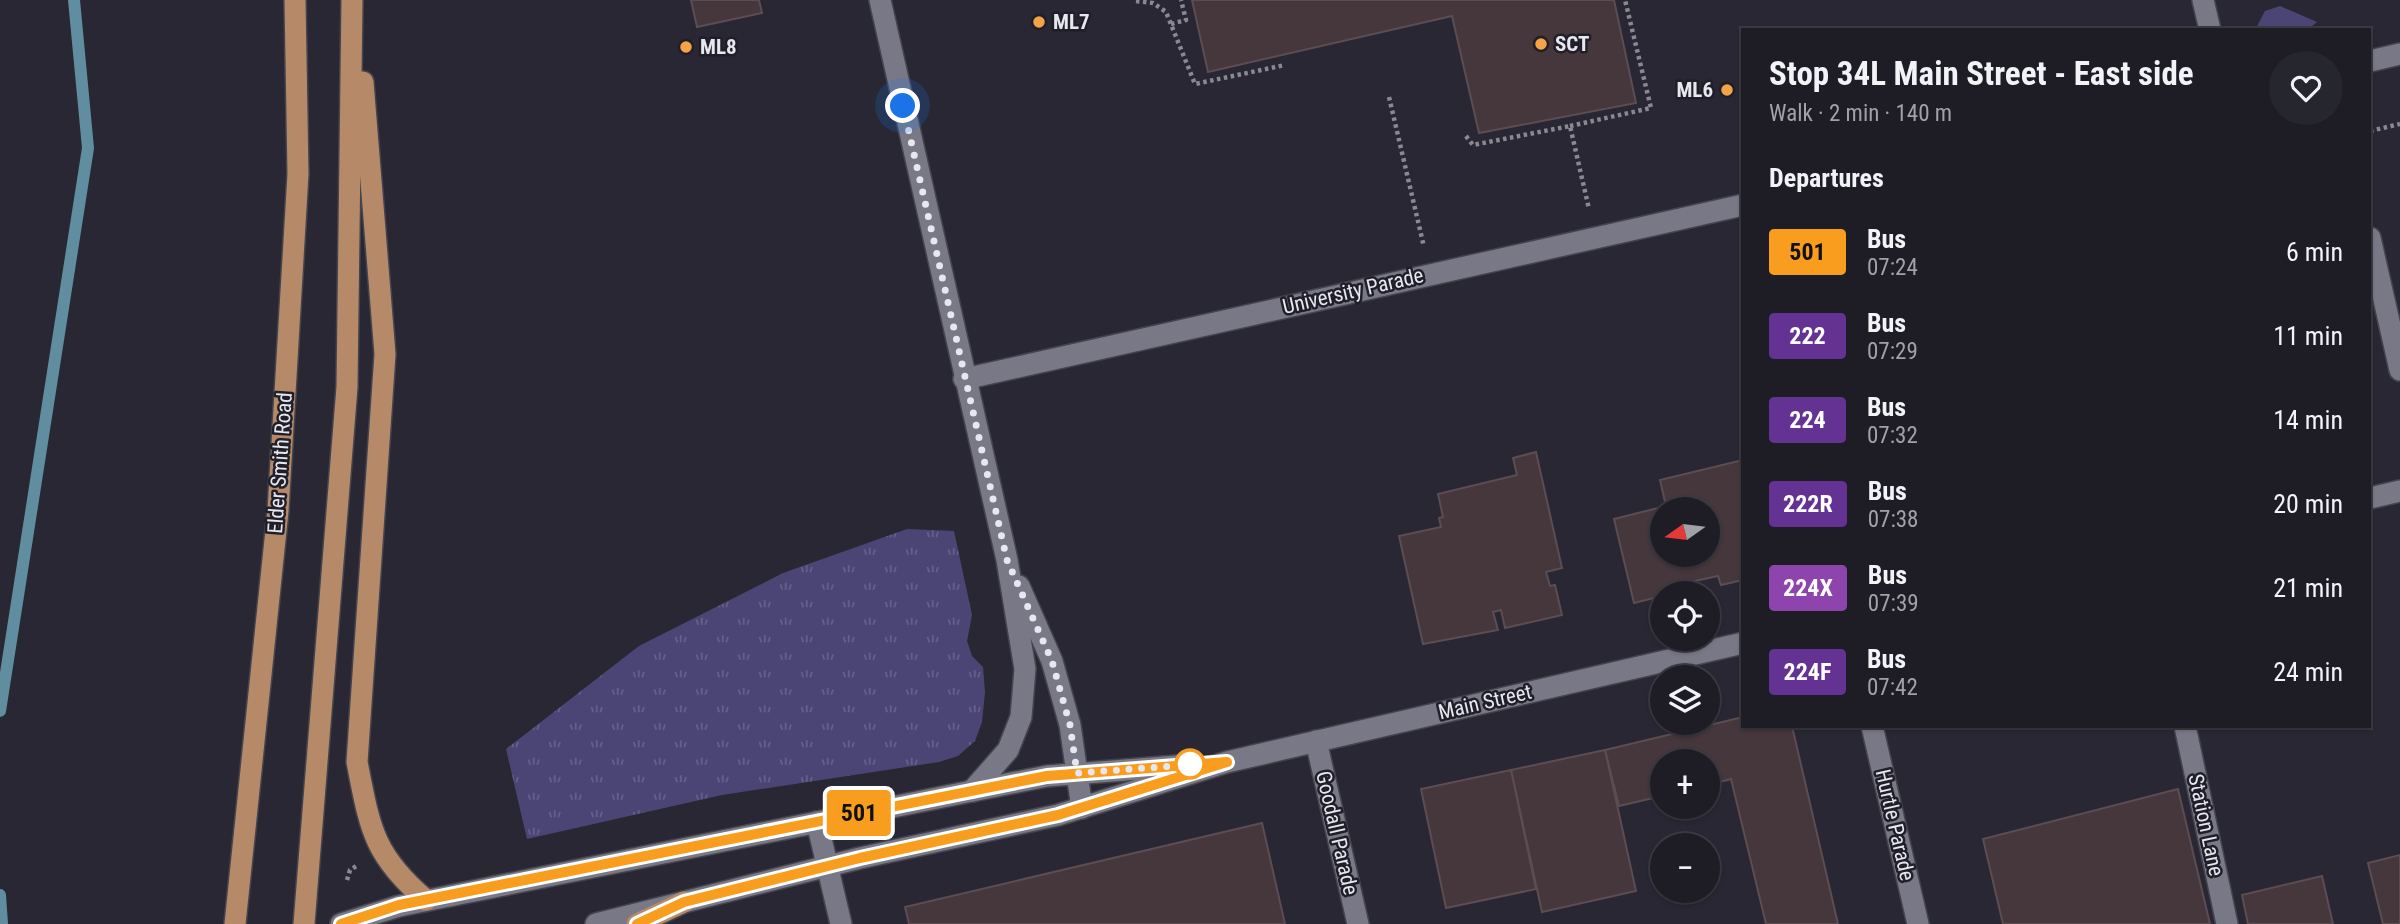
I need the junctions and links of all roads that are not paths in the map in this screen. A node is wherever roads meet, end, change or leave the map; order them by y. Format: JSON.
{"nodes":[{"id":1,"x":295,"y":0,"type":"edge"},
{"id":2,"x":354,"y":0,"type":"edge"},
{"id":3,"x":880,"y":0,"type":"edge"},
{"id":4,"x":2203,"y":0,"type":"edge"},
{"id":5,"x":2210,"y":28,"type":"edge"},
{"id":6,"x":2400,"y":54,"type":"edge"},
{"id":7,"x":2371,"y":61,"type":"edge"},
{"id":8,"x":1741,"y":205,"type":"edge"},
{"id":9,"x":2371,"y":242,"type":"edge"},
{"id":10,"x":2400,"y":370,"type":"edge"},
{"id":11,"x":964,"y":379,"type":"junction"},
{"id":12,"x":2400,"y":491,"type":"edge"},
{"id":13,"x":2371,"y":498,"type":"edge"},
{"id":14,"x":1007,"y":560,"type":"junction"},
{"id":15,"x":1741,"y":643,"type":"edge"},
{"id":16,"x":1872,"y":728,"type":"edge"},
{"id":17,"x":2185,"y":728,"type":"edge"},
{"id":18,"x":1316,"y":741,"type":"junction"},
{"id":19,"x":1227,"y":762,"type":"junction"},
{"id":20,"x":1077,"y":773,"type":"junction"},
{"id":21,"x":972,"y":791,"type":"junction"},
{"id":22,"x":1082,"y":808,"type":"junction"},
{"id":23,"x":817,"y":822,"type":"junction"},
{"id":24,"x":828,"y":866,"type":"junction"},
{"id":25,"x":426,"y":900,"type":"junction"},
{"id":26,"x":684,"y":902,"type":"junction"},
{"id":27,"x":235,"y":924,"type":"edge"},
{"id":28,"x":304,"y":924,"type":"edge"},
{"id":29,"x":341,"y":924,"type":"edge"},
{"id":30,"x":596,"y":924,"type":"edge"},
{"id":31,"x":637,"y":924,"type":"edge"},
{"id":32,"x":841,"y":924,"type":"edge"},
{"id":33,"x":1358,"y":924,"type":"edge"},
{"id":34,"x":1918,"y":924,"type":"edge"},
{"id":35,"x":2227,"y":924,"type":"edge"}],
"edges":[{"from":1,"to":27,"type":"main road","name":"Elder Smith Road"},
{"from":2,"to":25,"type":"main road"},
{"from":2,"to":28,"type":"main road"},
{"from":3,"to":11,"type":"street"},
{"from":4,"to":5,"type":"street"},
{"from":6,"to":7,"type":"street"},
{"from":8,"to":11,"type":"street","name":"University Parade"},
{"from":9,"to":10,"type":"street"},
{"from":11,"to":14,"type":"street"},
{"from":12,"to":13,"type":"street"},
{"from":14,"to":20,"type":"street"},
{"from":14,"to":21,"type":"street"},
{"from":15,"to":18,"type":"street","name":"Main Street"},
{"from":16,"to":34,"type":"street","name":"Hurtle Parade"},
{"from":17,"to":35,"type":"street","name":"Station Lane"},
{"from":18,"to":19,"type":"street","name":"Main Street"},
{"from":18,"to":33,"type":"street","name":"Goodall Parade"},
{"from":19,"to":20,"type":"street","name":"Main Street"},
{"from":19,"to":22,"type":"street","name":"Main Street"},
{"from":20,"to":21,"type":"street","name":"Main Street"},
{"from":20,"to":22,"type":"street"},
{"from":21,"to":23,"type":"street","name":"Main Street"},
{"from":22,"to":24,"type":"street","name":"Main Street"},
{"from":23,"to":24,"type":"street"},
{"from":23,"to":25,"type":"street","name":"Main Street"},
{"from":24,"to":26,"type":"street","name":"Main Street"},
{"from":24,"to":32,"type":"street"},
{"from":25,"to":29,"type":"street","name":"Main Street"},
{"from":26,"to":30,"type":"street","name":"Main Street"},
{"from":26,"to":31,"type":"main road"}]}
